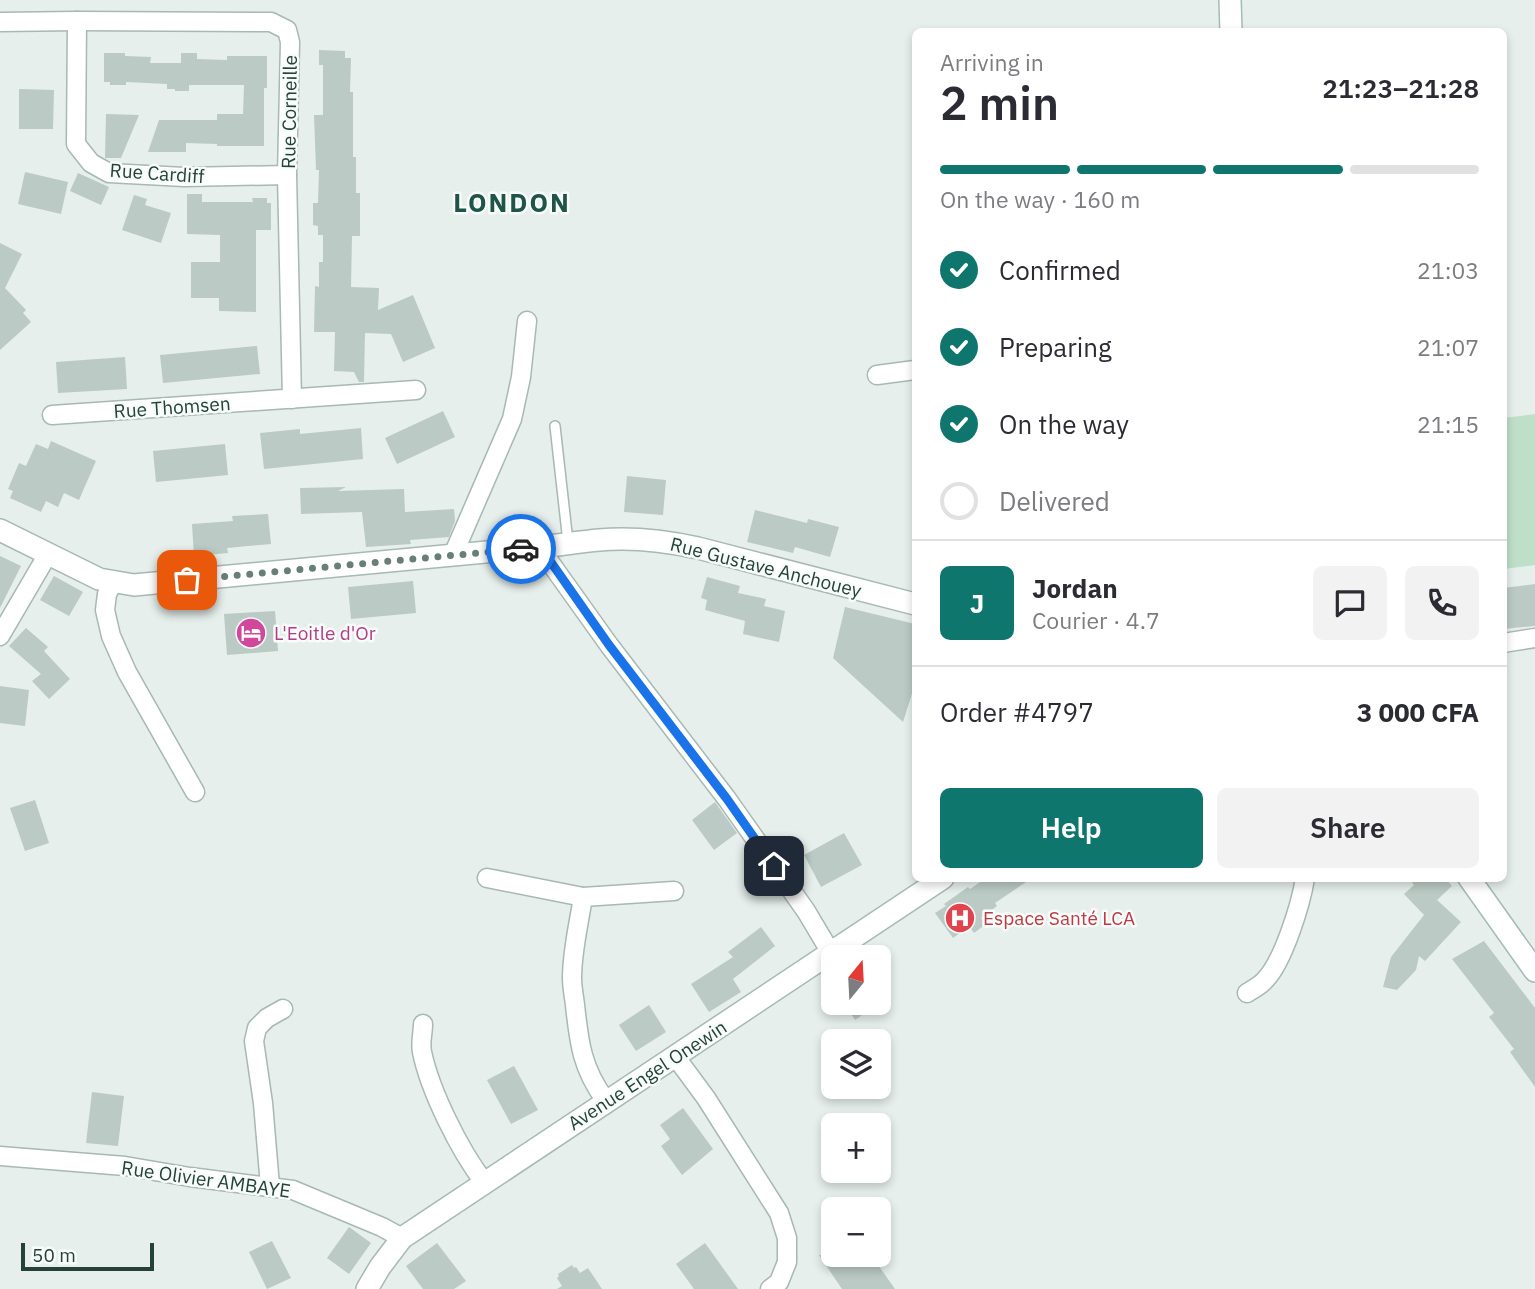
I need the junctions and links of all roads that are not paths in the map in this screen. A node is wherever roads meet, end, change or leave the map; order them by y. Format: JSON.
{"nodes":[{"id":1,"x":1230,"y":0,"type":"edge"},
{"id":2,"x":77,"y":21,"type":"junction"},
{"id":3,"x":0,"y":22,"type":"edge"},
{"id":4,"x":1231,"y":28,"type":"edge"},
{"id":5,"x":287,"y":175,"type":"junction"},
{"id":6,"x":527,"y":321,"type":"dead end"},
{"id":7,"x":912,"y":370,"type":"edge"},
{"id":8,"x":877,"y":375,"type":"dead end"},
{"id":9,"x":416,"y":390,"type":"dead end"},
{"id":10,"x":292,"y":399,"type":"junction"},
{"id":11,"x":52,"y":415,"type":"dead end"},
{"id":12,"x":555,"y":426,"type":"dead end"},
{"id":13,"x":0,"y":530,"type":"edge"},
{"id":14,"x":568,"y":544,"type":"junction"},
{"id":15,"x":539,"y":547,"type":"junction"},
{"id":16,"x":48,"y":554,"type":"junction"},
{"id":17,"x":453,"y":555,"type":"junction"},
{"id":18,"x":113,"y":582,"type":"junction"},
{"id":19,"x":912,"y":603,"type":"edge"},
{"id":20,"x":0,"y":636,"type":"edge"},
{"id":21,"x":1535,"y":638,"type":"edge"},
{"id":22,"x":1507,"y":642,"type":"edge"},
{"id":23,"x":194,"y":792,"type":"dead end"},
{"id":24,"x":487,"y":878,"type":"dead end"},
{"id":25,"x":937,"y":882,"type":"edge"},
{"id":26,"x":1305,"y":882,"type":"edge"},
{"id":27,"x":1472,"y":882,"type":"edge"},
{"id":28,"x":674,"y":891,"type":"dead end"},
{"id":29,"x":583,"y":897,"type":"junction"},
{"id":30,"x":826,"y":945,"type":"edge"},
{"id":31,"x":843,"y":945,"type":"edge"},
{"id":32,"x":821,"y":960,"type":"edge"},
{"id":33,"x":1535,"y":971,"type":"edge"},
{"id":34,"x":1247,"y":993,"type":"dead end"},
{"id":35,"x":284,"y":1009,"type":"dead end"},
{"id":36,"x":424,"y":1024,"type":"dead end"},
{"id":37,"x":675,"y":1056,"type":"junction"},
{"id":38,"x":606,"y":1101,"type":"junction"},
{"id":39,"x":0,"y":1156,"type":"edge"},
{"id":40,"x":484,"y":1182,"type":"junction"},
{"id":41,"x":270,"y":1186,"type":"junction"},
{"id":42,"x":402,"y":1238,"type":"junction"},
{"id":43,"x":368,"y":1289,"type":"edge"},
{"id":44,"x":770,"y":1289,"type":"edge"}],
"edges":[{"from":1,"to":4,"type":"street"},
{"from":2,"to":3,"type":"street","name":"Rue Corneille"},
{"from":2,"to":5,"type":"street","name":"Rue Cardiff"},
{"from":2,"to":5,"type":"street","name":"Rue Corneille"},
{"from":5,"to":10,"type":"street","name":"Rue Corneille"},
{"from":6,"to":17,"type":"street"},
{"from":7,"to":8,"type":"street"},
{"from":9,"to":10,"type":"street","name":"Rue Thomsen"},
{"from":10,"to":11,"type":"street","name":"Rue Thomsen"},
{"from":12,"to":14,"type":"lane"},
{"from":13,"to":16,"type":"street","name":"Rue Gustave Anchouey"},
{"from":14,"to":15,"type":"street","name":"Rue Gustave Anchouey"},
{"from":14,"to":19,"type":"street","name":"Rue Gustave Anchouey"},
{"from":15,"to":17,"type":"street","name":"Rue Gustave Anchouey"},
{"from":15,"to":30,"type":"street"},
{"from":16,"to":18,"type":"street","name":"Rue Gustave Anchouey"},
{"from":16,"to":20,"type":"street"},
{"from":17,"to":18,"type":"street","name":"Rue Gustave Anchouey"},
{"from":18,"to":23,"type":"street"},
{"from":21,"to":22,"type":"street"},
{"from":24,"to":29,"type":"street"},
{"from":25,"to":31,"type":"street","name":"Avenue Engel Onewin"},
{"from":26,"to":34,"type":"street"},
{"from":27,"to":33,"type":"street"},
{"from":28,"to":29,"type":"street"},
{"from":29,"to":38,"type":"street"},
{"from":32,"to":37,"type":"street","name":"Avenue Engel Onewin"},
{"from":35,"to":41,"type":"street"},
{"from":36,"to":40,"type":"street"},
{"from":37,"to":38,"type":"street","name":"Avenue Engel Onewin"},
{"from":37,"to":44,"type":"street"},
{"from":38,"to":40,"type":"street","name":"Avenue Engel Onewin"},
{"from":39,"to":41,"type":"street","name":"Rue Olivier AMBAYE"},
{"from":40,"to":42,"type":"street","name":"Avenue Engel Onewin"},
{"from":41,"to":42,"type":"street","name":"Rue Olivier AMBAYE"},
{"from":42,"to":43,"type":"street","name":"Avenue Engel Onewin"}]}
